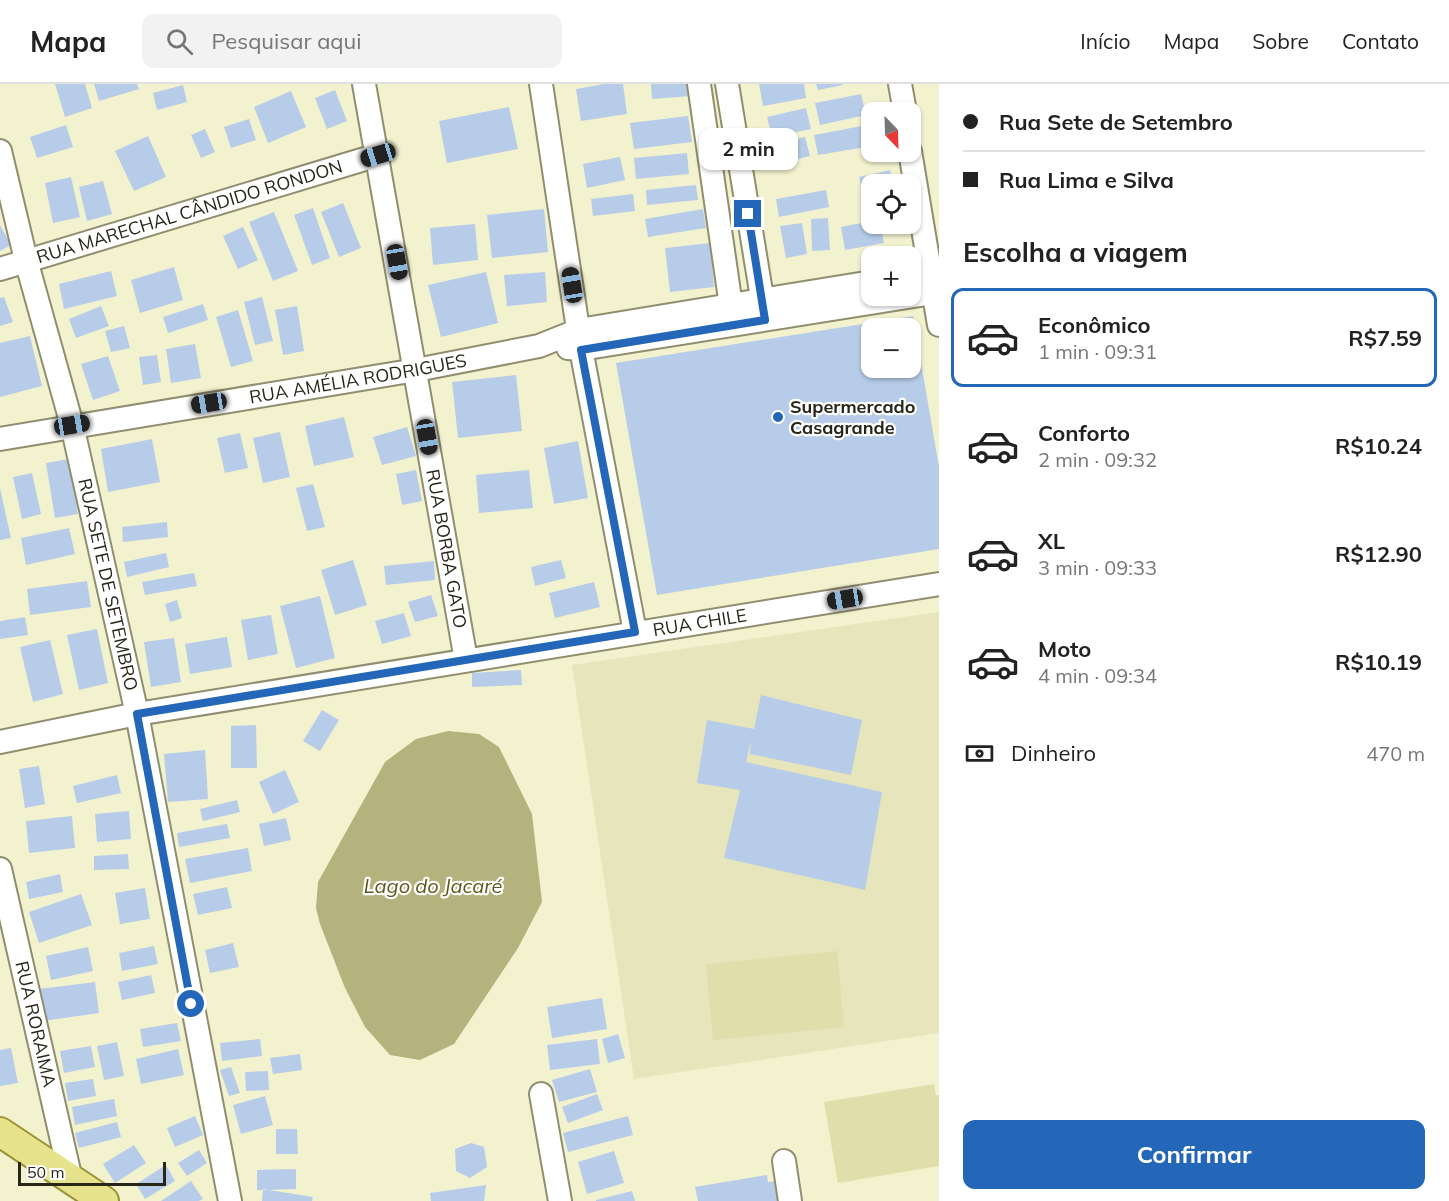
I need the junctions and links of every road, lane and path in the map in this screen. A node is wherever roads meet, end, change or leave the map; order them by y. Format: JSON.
{"nodes":[{"id":1,"x":364,"y":84,"type":"edge"},
{"id":2,"x":541,"y":84,"type":"edge"},
{"id":3,"x":699,"y":84,"type":"edge"},
{"id":4,"x":728,"y":84,"type":"edge"},
{"id":5,"x":900,"y":84,"type":"edge"},
{"id":6,"x":903,"y":102,"type":"edge"},
{"id":7,"x":0,"y":151,"type":"edge"},
{"id":8,"x":378,"y":155,"type":"junction"},
{"id":9,"x":912,"y":162,"type":"edge"},
{"id":10,"x":26,"y":260,"type":"junction"},
{"id":11,"x":0,"y":269,"type":"edge"},
{"id":12,"x":930,"y":281,"type":"edge"},
{"id":13,"x":861,"y":285,"type":"edge"},
{"id":14,"x":764,"y":311,"type":"junction"},
{"id":15,"x":732,"y":316,"type":"junction"},
{"id":16,"x":939,"y":325,"type":"edge"},
{"id":17,"x":580,"y":340,"type":"junction"},
{"id":18,"x":416,"y":370,"type":"junction"},
{"id":19,"x":72,"y":425,"type":"junction"},
{"id":20,"x":0,"y":439,"type":"edge"},
{"id":21,"x":939,"y":584,"type":"edge"},
{"id":22,"x":635,"y":632,"type":"junction"},
{"id":23,"x":466,"y":660,"type":"junction"},
{"id":24,"x":137,"y":714,"type":"junction"},
{"id":25,"x":0,"y":742,"type":"edge"},
{"id":26,"x":0,"y":869,"type":"edge"},
{"id":27,"x":541,"y":1094,"type":"dead end"},
{"id":28,"x":0,"y":1132,"type":"edge"},
{"id":29,"x":784,"y":1161,"type":"dead end"},
{"id":30,"x":71,"y":1180,"type":"junction"},
{"id":31,"x":104,"y":1201,"type":"edge"},
{"id":32,"x":230,"y":1201,"type":"edge"},
{"id":33,"x":560,"y":1201,"type":"edge"},
{"id":34,"x":790,"y":1201,"type":"edge"}],
"edges":[{"from":1,"to":8,"type":"street","name":"RUA BORBA GATO"},
{"from":2,"to":17,"type":"street"},
{"from":3,"to":15,"type":"street"},
{"from":4,"to":14,"type":"street"},
{"from":5,"to":6,"type":"street"},
{"from":7,"to":10,"type":"street","name":"RUA SETE DE SETEMBRO"},
{"from":8,"to":10,"type":"street","name":"RUA MARECHAL CÂNDIDO RONDON"},
{"from":8,"to":18,"type":"street","name":"RUA BORBA GATO"},
{"from":9,"to":12,"type":"street"},
{"from":10,"to":11,"type":"street","name":"RUA MARECHAL CÂNDIDO RONDON"},
{"from":10,"to":19,"type":"street","name":"RUA SETE DE SETEMBRO"},
{"from":12,"to":14,"type":"street","name":"RUA AMÉLIA RODRIGUES"},
{"from":12,"to":16,"type":"street"},
{"from":13,"to":14,"type":"street","name":"RUA AMÉLIA RODRIGUES"},
{"from":14,"to":15,"type":"street","name":"RUA AMÉLIA RODRIGUES"},
{"from":15,"to":17,"type":"street","name":"RUA AMÉLIA RODRIGUES"},
{"from":17,"to":18,"type":"street","name":"RUA AMÉLIA RODRIGUES"},
{"from":17,"to":22,"type":"street"},
{"from":18,"to":19,"type":"street","name":"RUA AMÉLIA RODRIGUES"},
{"from":18,"to":23,"type":"street","name":"RUA BORBA GATO"},
{"from":19,"to":20,"type":"street","name":"RUA AMÉLIA RODRIGUES"},
{"from":19,"to":24,"type":"street","name":"RUA SETE DE SETEMBRO"},
{"from":21,"to":22,"type":"street","name":"RUA CHILE"},
{"from":22,"to":23,"type":"street","name":"RUA CHILE"},
{"from":23,"to":24,"type":"street","name":"RUA CHILE"},
{"from":24,"to":25,"type":"street","name":"RUA CHILE"},
{"from":24,"to":32,"type":"street","name":"RUA SETE DE SETEMBRO"},
{"from":26,"to":30,"type":"street","name":"RUA RORAIMA"},
{"from":27,"to":33,"type":"street"},
{"from":28,"to":30,"type":"main road"},
{"from":29,"to":34,"type":"street"},
{"from":30,"to":31,"type":"main road"}]}
